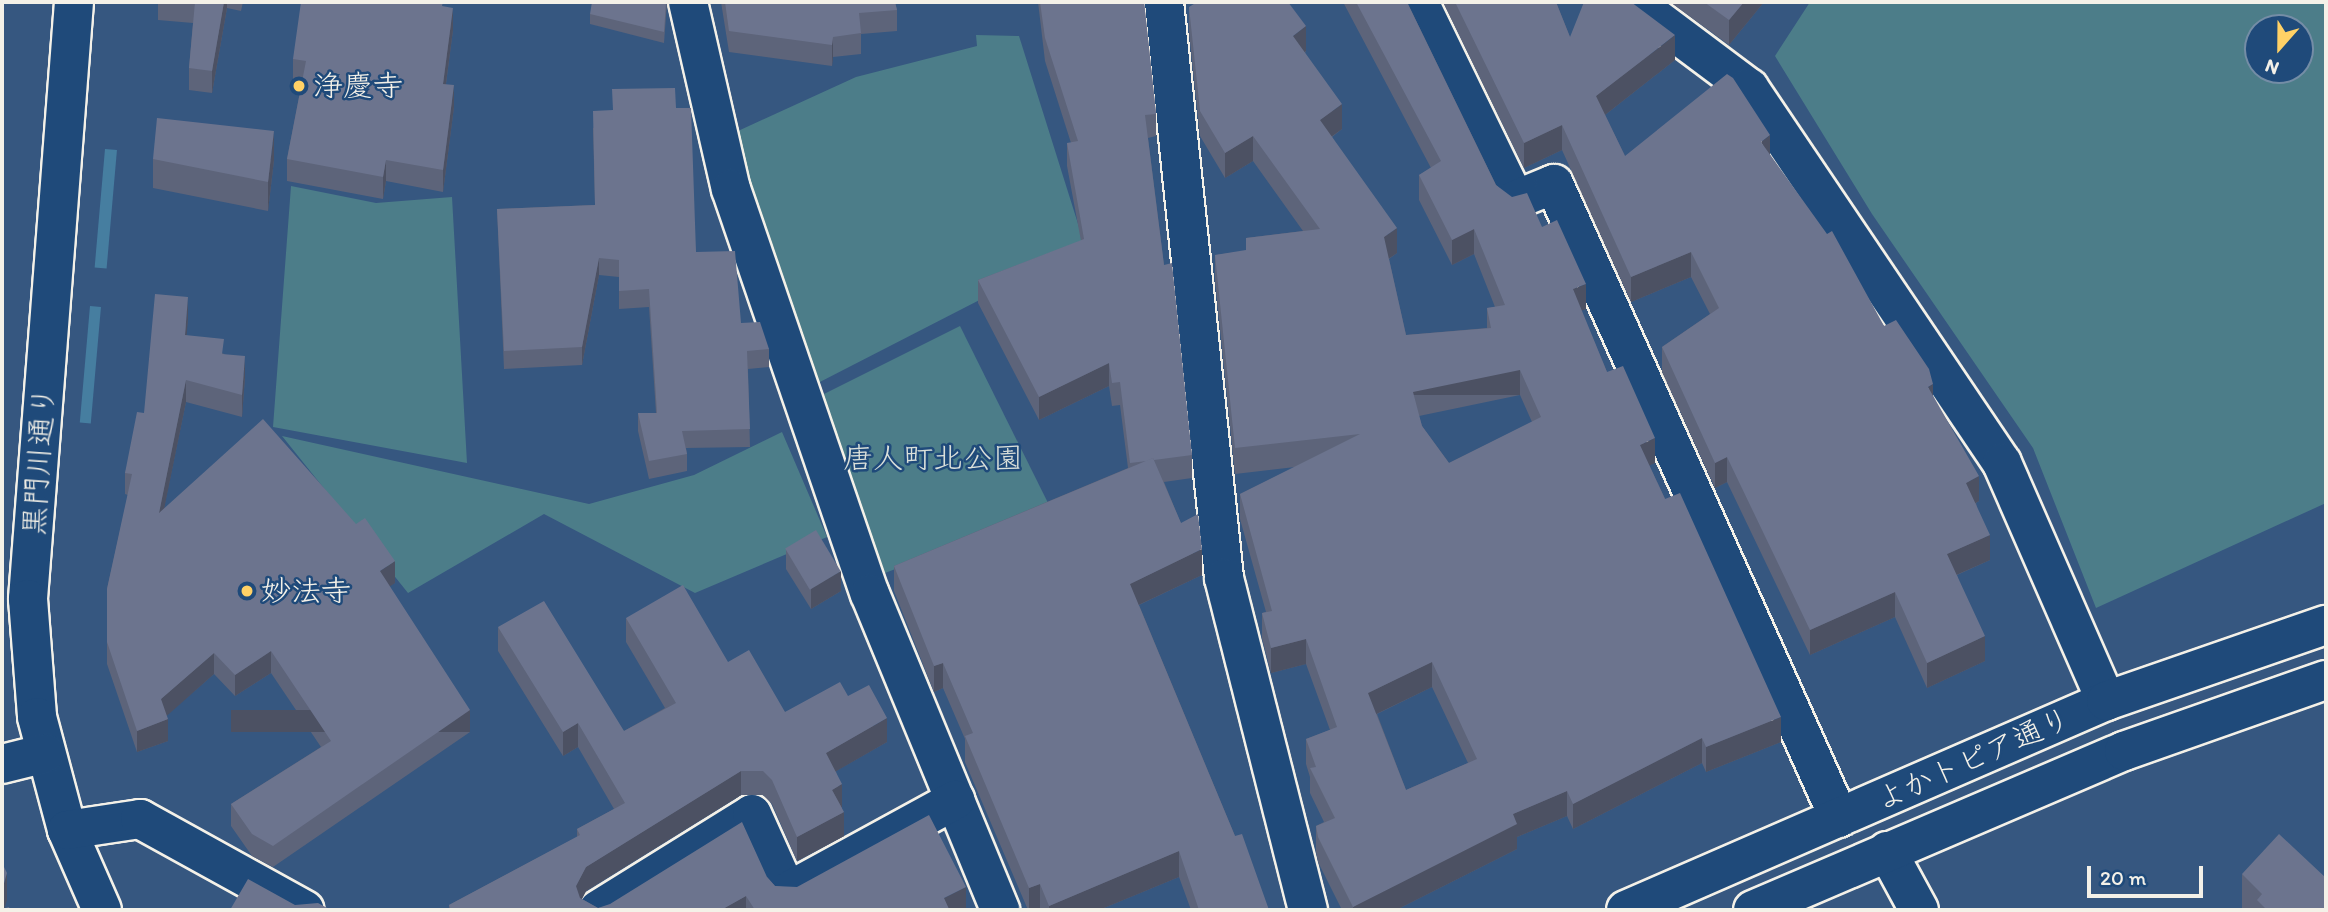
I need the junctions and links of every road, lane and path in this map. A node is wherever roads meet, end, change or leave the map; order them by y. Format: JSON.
{"nodes":[{"id":1,"x":74,"y":2,"type":"edge"},
{"id":2,"x":688,"y":2,"type":"edge"},
{"id":3,"x":1164,"y":2,"type":"edge"},
{"id":4,"x":1419,"y":2,"type":"edge"},
{"id":5,"x":1634,"y":2,"type":"edge"},
{"id":6,"x":15,"y":598,"type":"edge"},
{"id":7,"x":2326,"y":625,"type":"edge"},
{"id":8,"x":2326,"y":680,"type":"edge"},
{"id":9,"x":2106,"y":701,"type":"junction"},
{"id":10,"x":46,"y":752,"type":"junction"},
{"id":11,"x":2,"y":764,"type":"edge"},
{"id":12,"x":955,"y":800,"type":"junction"},
{"id":13,"x":1839,"y":818,"type":"junction"},
{"id":14,"x":67,"y":830,"type":"junction"},
{"id":15,"x":1887,"y":851,"type":"junction"},
{"id":16,"x":102,"y":910,"type":"edge"},
{"id":17,"x":306,"y":910,"type":"edge"},
{"id":18,"x":598,"y":910,"type":"edge"},
{"id":19,"x":1000,"y":910,"type":"edge"},
{"id":20,"x":1308,"y":910,"type":"edge"},
{"id":21,"x":1626,"y":910,"type":"edge"},
{"id":22,"x":1753,"y":910,"type":"edge"},
{"id":23,"x":1919,"y":910,"type":"edge"}],
"edges":[{"from":1,"to":6,"type":"street","name":"黒門川通り"},
{"from":2,"to":12,"type":"street"},
{"from":3,"to":20,"type":"street"},
{"from":4,"to":13,"type":"street"},
{"from":5,"to":9,"type":"street"},
{"from":6,"to":10,"type":"street","name":"黒門川通り"},
{"from":7,"to":9,"type":"street","name":"よかトピア通り"},
{"from":8,"to":15,"type":"street","name":"よかトピア通り"},
{"from":9,"to":13,"type":"street","name":"よかトピア通り"},
{"from":10,"to":11,"type":"street"},
{"from":10,"to":14,"type":"street","name":"黒門川通り"},
{"from":12,"to":18,"type":"street"},
{"from":12,"to":19,"type":"street"},
{"from":13,"to":21,"type":"street","name":"よかトピア通り"},
{"from":14,"to":16,"type":"street","name":"黒門川通り"},
{"from":14,"to":17,"type":"street"},
{"from":15,"to":22,"type":"street","name":"よかトピア通り"},
{"from":15,"to":23,"type":"street"}]}
